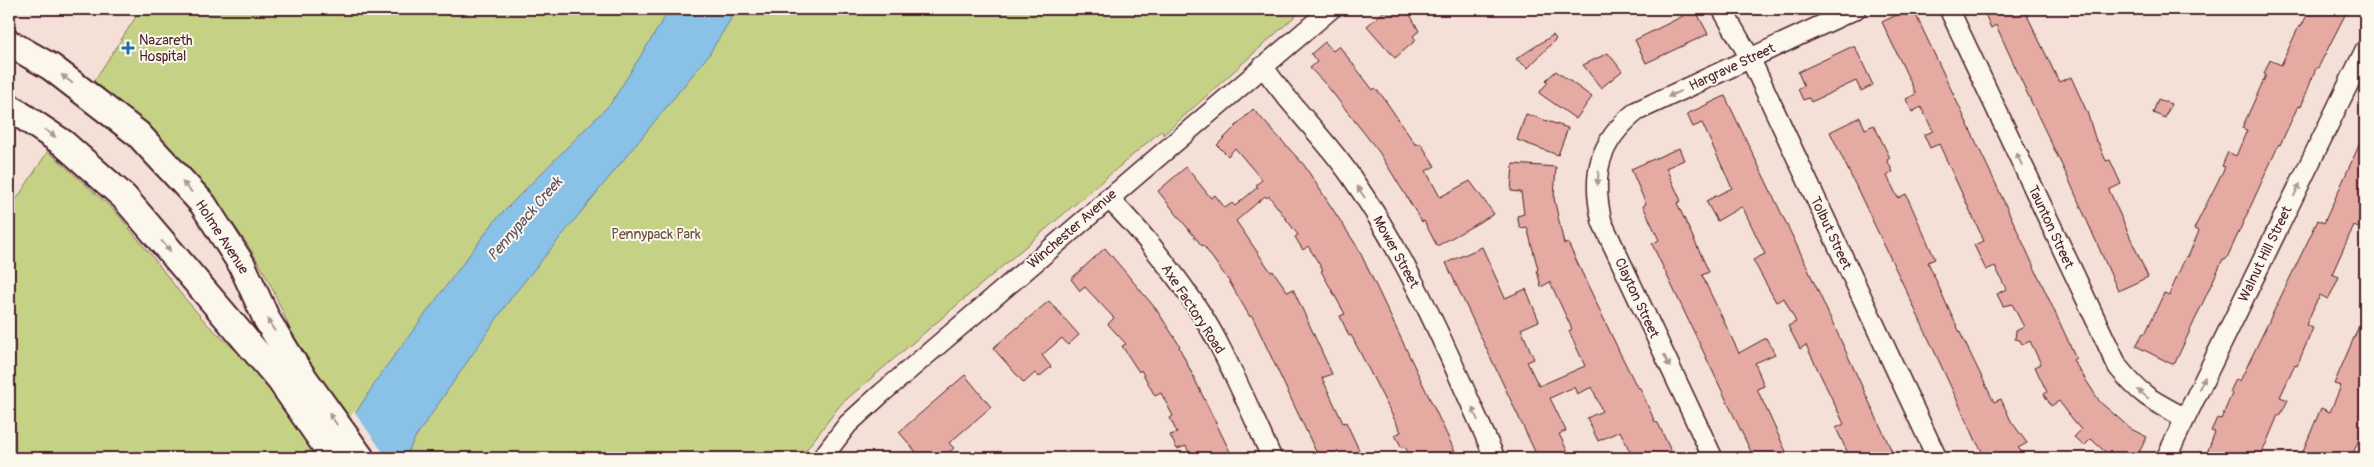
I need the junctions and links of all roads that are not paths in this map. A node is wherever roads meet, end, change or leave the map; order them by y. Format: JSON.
{"nodes":[{"id":1,"x":1331,"y":9,"type":"edge"},
{"id":2,"x":1722,"y":9,"type":"edge"},
{"id":3,"x":1856,"y":9,"type":"edge"},
{"id":4,"x":1949,"y":9,"type":"edge"},
{"id":5,"x":9,"y":44,"type":"edge"},
{"id":6,"x":2365,"y":50,"type":"edge"},
{"id":7,"x":1750,"y":58,"type":"junction"},
{"id":8,"x":1263,"y":66,"type":"junction"},
{"id":9,"x":9,"y":107,"type":"edge"},
{"id":10,"x":1615,"y":134,"type":"joint"},
{"id":11,"x":1108,"y":198,"type":"junction"},
{"id":12,"x":288,"y":373,"type":"junction"},
{"id":13,"x":2185,"y":418,"type":"junction"},
{"id":14,"x":334,"y":458,"type":"edge"},
{"id":15,"x":362,"y":458,"type":"edge"},
{"id":16,"x":822,"y":458,"type":"edge"},
{"id":17,"x":1272,"y":458,"type":"edge"},
{"id":18,"x":1495,"y":458,"type":"edge"},
{"id":19,"x":1713,"y":458,"type":"edge"},
{"id":20,"x":1937,"y":458,"type":"edge"},
{"id":21,"x":2166,"y":458,"type":"edge"}],
"edges":[{"from":1,"to":8,"type":"street","name":"Winchester Avenue"},
{"from":2,"to":7,"type":"street","name":"Tolbut Street"},
{"from":3,"to":7,"type":"street","name":"Hargrave Street"},
{"from":13,"to":4,"type":"street","name":"Taunton Street","one_way":true},
{"from":12,"to":5,"type":"main road","name":"Holme Avenue","one_way":true},
{"from":13,"to":6,"type":"street","name":"Walnut Hill Street","one_way":true},
{"from":7,"to":10,"type":"street","name":"Hargrave Street","one_way":true},
{"from":7,"to":20,"type":"street","name":"Tolbut Street"},
{"from":8,"to":11,"type":"street","name":"Winchester Avenue"},
{"from":18,"to":8,"type":"street","name":"Mower Street","one_way":true},
{"from":9,"to":12,"type":"main road","name":"Holme Avenue","one_way":true},
{"from":10,"to":19,"type":"street","name":"Clayton Street","one_way":true},
{"from":11,"to":16,"type":"street","name":"Winchester Avenue"},
{"from":11,"to":17,"type":"street","name":"Axe Factory Road"},
{"from":12,"to":14,"type":"main road","name":"Holme Avenue"},
{"from":15,"to":12,"type":"main road","name":"Holme Avenue","one_way":true},
{"from":13,"to":21,"type":"street","name":"Walnut Hill Street"}]}
